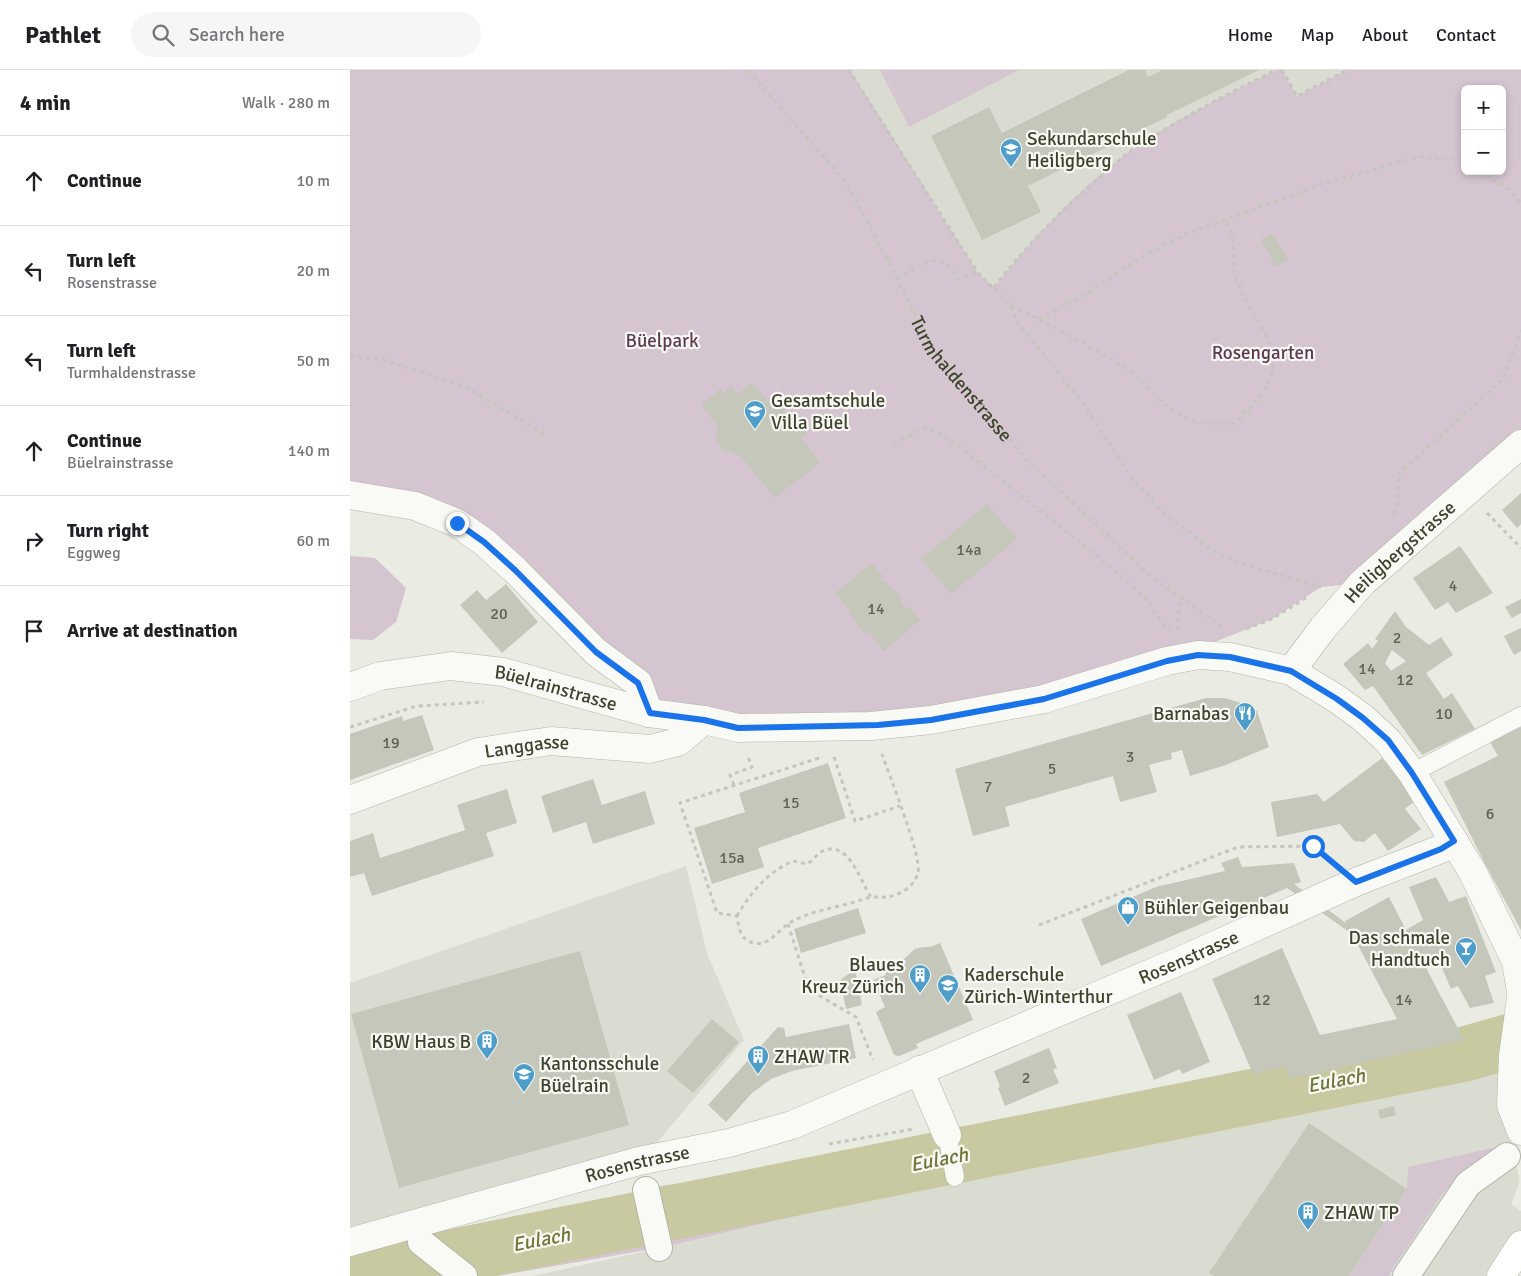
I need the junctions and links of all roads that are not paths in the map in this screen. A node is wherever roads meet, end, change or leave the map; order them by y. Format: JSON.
{"nodes":[{"id":1,"x":1521,"y":444,"type":"edge"},
{"id":2,"x":350,"y":495,"type":"edge"},
{"id":3,"x":1291,"y":671,"type":"junction"},
{"id":4,"x":350,"y":687,"type":"edge"},
{"id":5,"x":650,"y":713,"type":"junction"},
{"id":6,"x":1521,"y":716,"type":"edge"},
{"id":7,"x":704,"y":720,"type":"junction"},
{"id":8,"x":1412,"y":773,"type":"junction"},
{"id":9,"x":350,"y":800,"type":"edge"},
{"id":10,"x":1454,"y":841,"type":"junction"},
{"id":11,"x":1521,"y":992,"type":"edge"},
{"id":12,"x":1521,"y":998,"type":"edge"},
{"id":13,"x":919,"y":1070,"type":"junction"},
{"id":14,"x":1521,"y":1130,"type":"edge"},
{"id":15,"x":947,"y":1134,"type":"joint"},
{"id":16,"x":1507,"y":1156,"type":"dead end"},
{"id":17,"x":955,"y":1177,"type":"dead end"},
{"id":18,"x":646,"y":1190,"type":"dead end"},
{"id":19,"x":350,"y":1242,"type":"edge"},
{"id":20,"x":421,"y":1242,"type":"dead end"},
{"id":21,"x":1521,"y":1245,"type":"edge"},
{"id":22,"x":659,"y":1248,"type":"dead end"},
{"id":23,"x":464,"y":1276,"type":"edge"},
{"id":24,"x":1406,"y":1276,"type":"edge"},
{"id":25,"x":1501,"y":1276,"type":"edge"}],
"edges":[{"from":1,"to":3,"type":"street","name":"Heiligbergstrasse"},
{"from":2,"to":5,"type":"street"},
{"from":3,"to":7,"type":"street","name":"Büelrainstrasse"},
{"from":3,"to":8,"type":"street"},
{"from":4,"to":5,"type":"street","name":"Büelrainstrasse"},
{"from":5,"to":7,"type":"street","name":"Büelrainstrasse"},
{"from":6,"to":8,"type":"lane"},
{"from":7,"to":9,"type":"street","name":"Langgasse"},
{"from":8,"to":10,"type":"street"},
{"from":10,"to":11,"type":"street"},
{"from":10,"to":13,"type":"street","name":"Rosenstrasse"},
{"from":12,"to":14,"type":"street"},
{"from":13,"to":15,"type":"street"},
{"from":13,"to":19,"type":"street","name":"Rosenstrasse"},
{"from":15,"to":17,"type":"lane"},
{"from":16,"to":24,"type":"street"},
{"from":18,"to":22,"type":"street"},
{"from":20,"to":23,"type":"street"},
{"from":21,"to":25,"type":"main road"}]}
